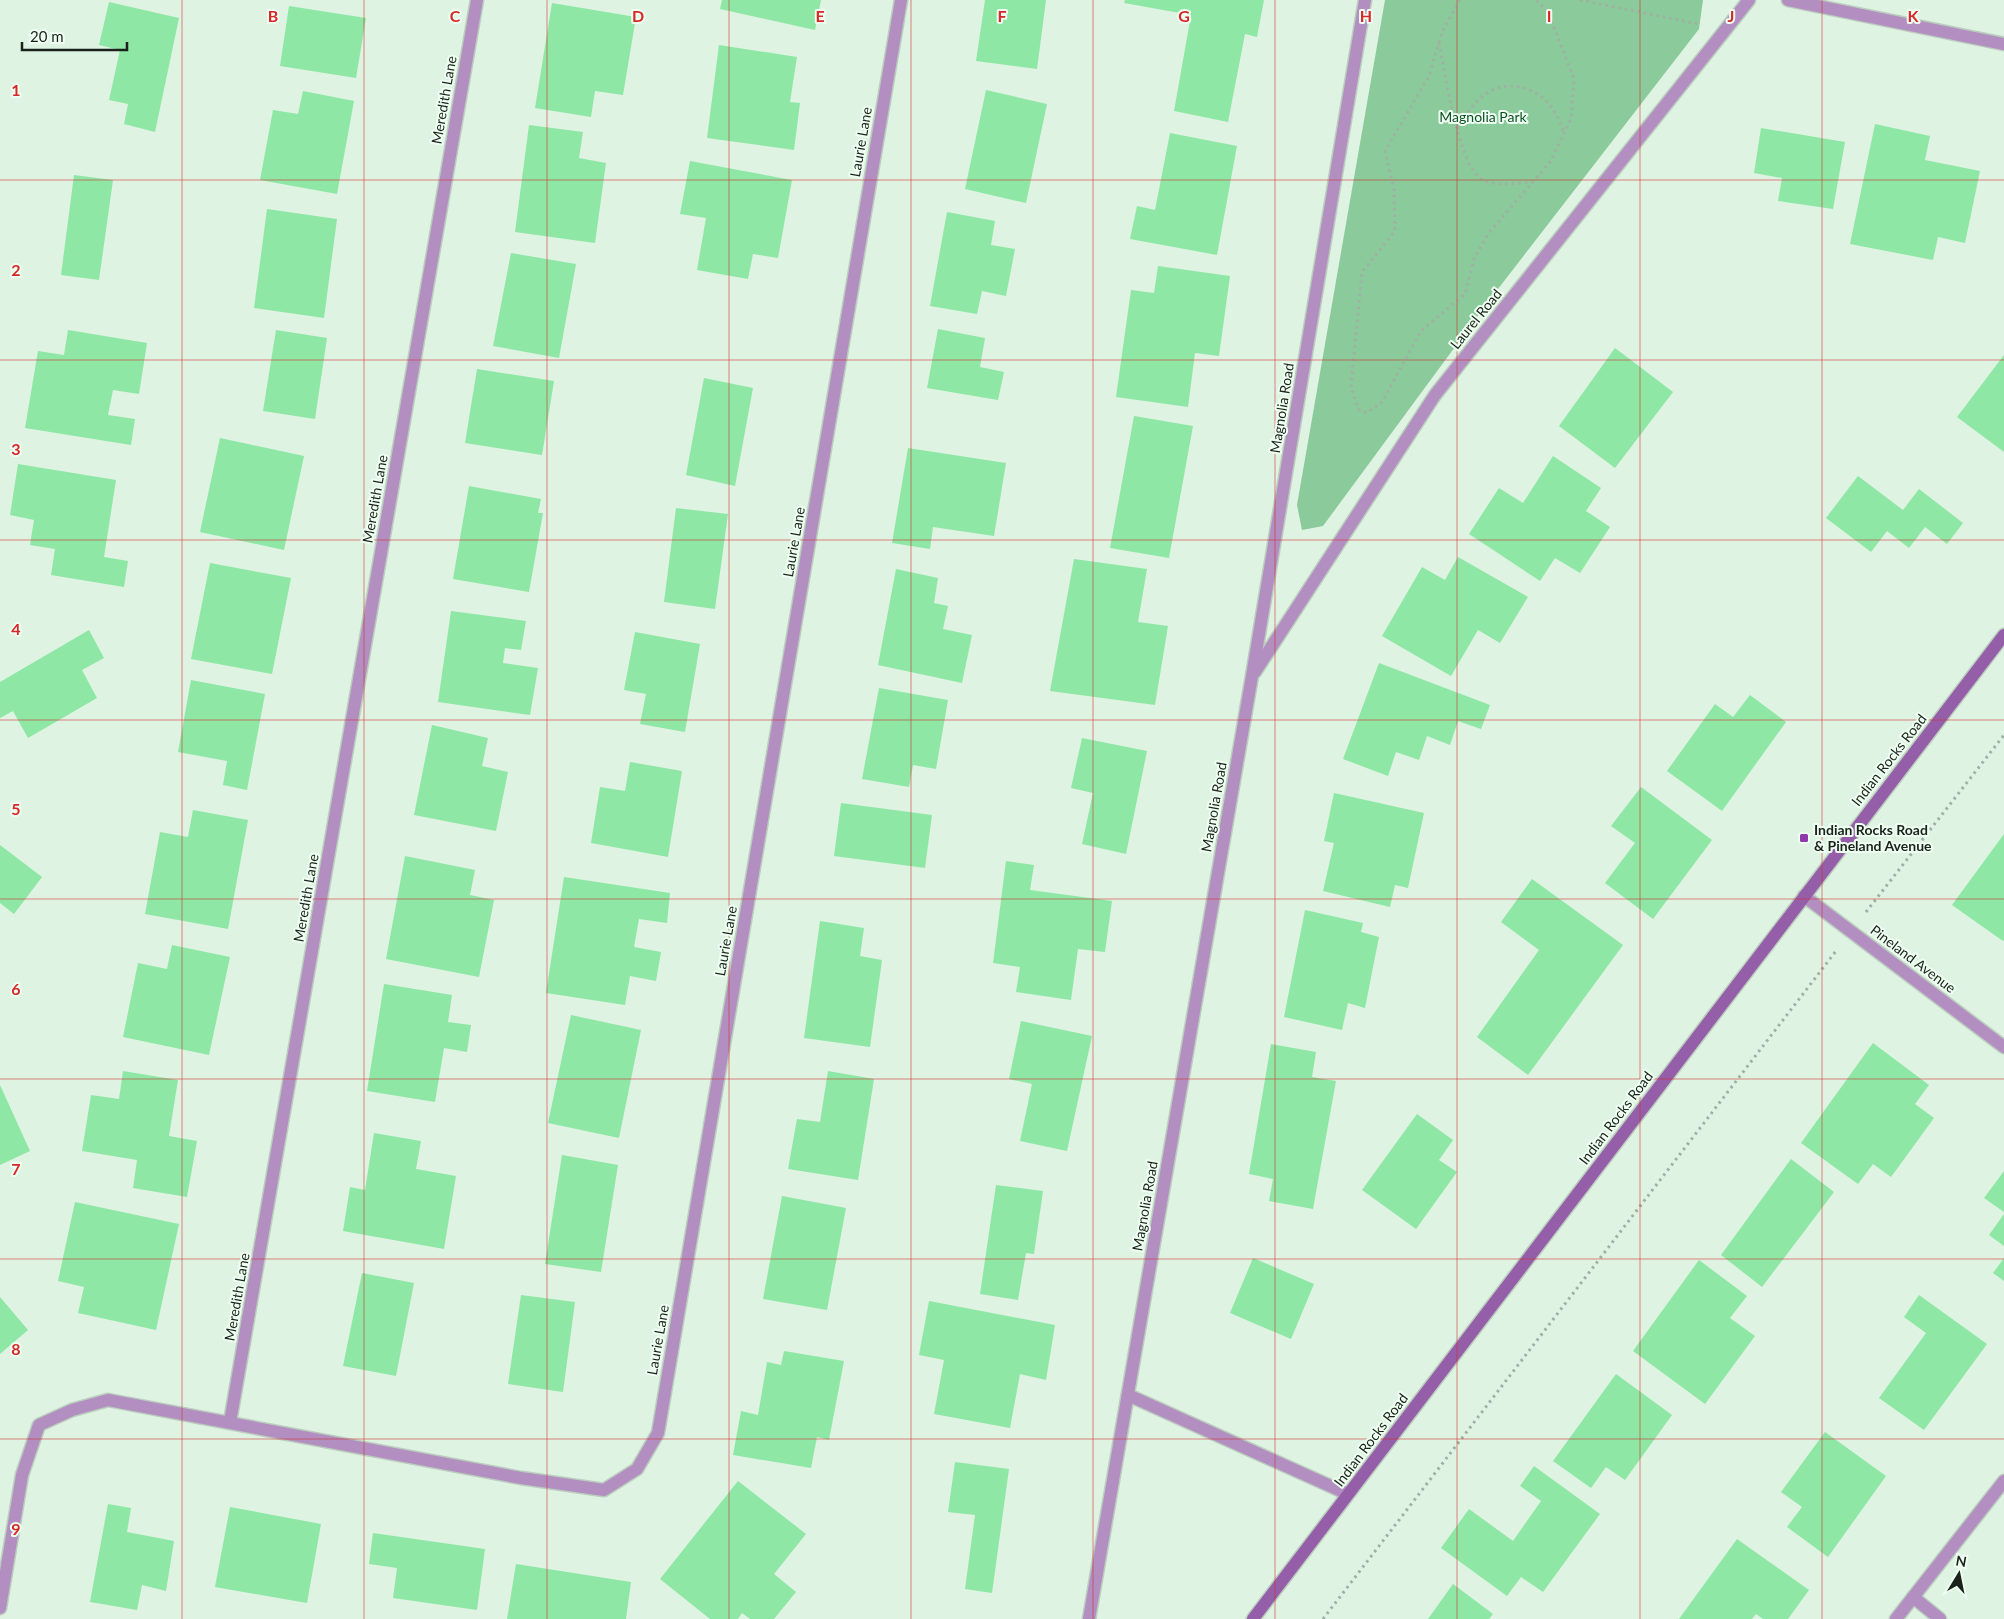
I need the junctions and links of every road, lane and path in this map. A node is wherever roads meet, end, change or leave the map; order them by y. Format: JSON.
{"nodes":[{"id":1,"x":477,"y":0,"type":"edge"},
{"id":2,"x":901,"y":0,"type":"edge"},
{"id":3,"x":1365,"y":0,"type":"edge"},
{"id":4,"x":1460,"y":0,"type":"edge"},
{"id":5,"x":1536,"y":0,"type":"edge"},
{"id":6,"x":1580,"y":0,"type":"edge"},
{"id":7,"x":1749,"y":0,"type":"edge"},
{"id":8,"x":1788,"y":0,"type":"edge"},
{"id":9,"x":1827,"y":4,"type":"edge"},
{"id":10,"x":1726,"y":29,"type":"junction"},
{"id":11,"x":1439,"y":42,"type":"junction"},
{"id":12,"x":2004,"y":44,"type":"edge"},
{"id":13,"x":1458,"y":130,"type":"junction"},
{"id":14,"x":1564,"y":132,"type":"junction"},
{"id":15,"x":1533,"y":182,"type":"junction"},
{"id":16,"x":2004,"y":635,"type":"edge"},
{"id":17,"x":1252,"y":676,"type":"junction"},
{"id":18,"x":2004,"y":735,"type":"edge"},
{"id":19,"x":1804,"y":896,"type":"junction"},
{"id":20,"x":1866,"y":912,"type":"dead end"},
{"id":21,"x":1841,"y":944,"type":"dead end"},
{"id":22,"x":2004,"y":1047,"type":"edge"},
{"id":23,"x":1128,"y":1395,"type":"junction"},
{"id":24,"x":230,"y":1422,"type":"junction"},
{"id":25,"x":2004,"y":1481,"type":"edge"},
{"id":26,"x":1348,"y":1494,"type":"junction"},
{"id":27,"x":1914,"y":1597,"type":"junction"},
{"id":28,"x":0,"y":1608,"type":"edge"},
{"id":29,"x":1089,"y":1619,"type":"edge"},
{"id":30,"x":1253,"y":1619,"type":"edge"},
{"id":31,"x":1323,"y":1619,"type":"edge"},
{"id":32,"x":1896,"y":1619,"type":"edge"},
{"id":33,"x":1940,"y":1619,"type":"edge"}],
"edges":[{"from":1,"to":24,"type":"street","name":"Meredith Lane"},
{"from":2,"to":24,"type":"street","name":"Laurie Lane"},
{"from":3,"to":17,"type":"street","name":"Magnolia Road"},
{"from":4,"to":11,"type":"path"},
{"from":5,"to":14,"type":"path"},
{"from":6,"to":10,"type":"path"},
{"from":7,"to":10,"type":"street","name":"Laurel Road"},
{"from":8,"to":9,"type":"street"},
{"from":9,"to":12,"type":"street"},
{"from":10,"to":17,"type":"street","name":"Laurel Road"},
{"from":11,"to":13,"type":"path"},
{"from":11,"to":15,"type":"path"},
{"from":13,"to":14,"type":"path"},
{"from":13,"to":15,"type":"path"},
{"from":14,"to":15,"type":"path"},
{"from":16,"to":19,"type":"street","name":"Indian Rocks Road"},
{"from":17,"to":23,"type":"street","name":"Magnolia Road"},
{"from":18,"to":20,"type":"path"},
{"from":19,"to":22,"type":"street","name":"Pineland Avenue"},
{"from":19,"to":26,"type":"street","name":"Indian Rocks Road"},
{"from":21,"to":31,"type":"path"},
{"from":23,"to":26,"type":"street"},
{"from":23,"to":29,"type":"street","name":"Magnolia Road"},
{"from":24,"to":28,"type":"street"},
{"from":25,"to":27,"type":"street"},
{"from":26,"to":30,"type":"street","name":"Indian Rocks Road"},
{"from":27,"to":32,"type":"street"},
{"from":27,"to":33,"type":"street"}]}
